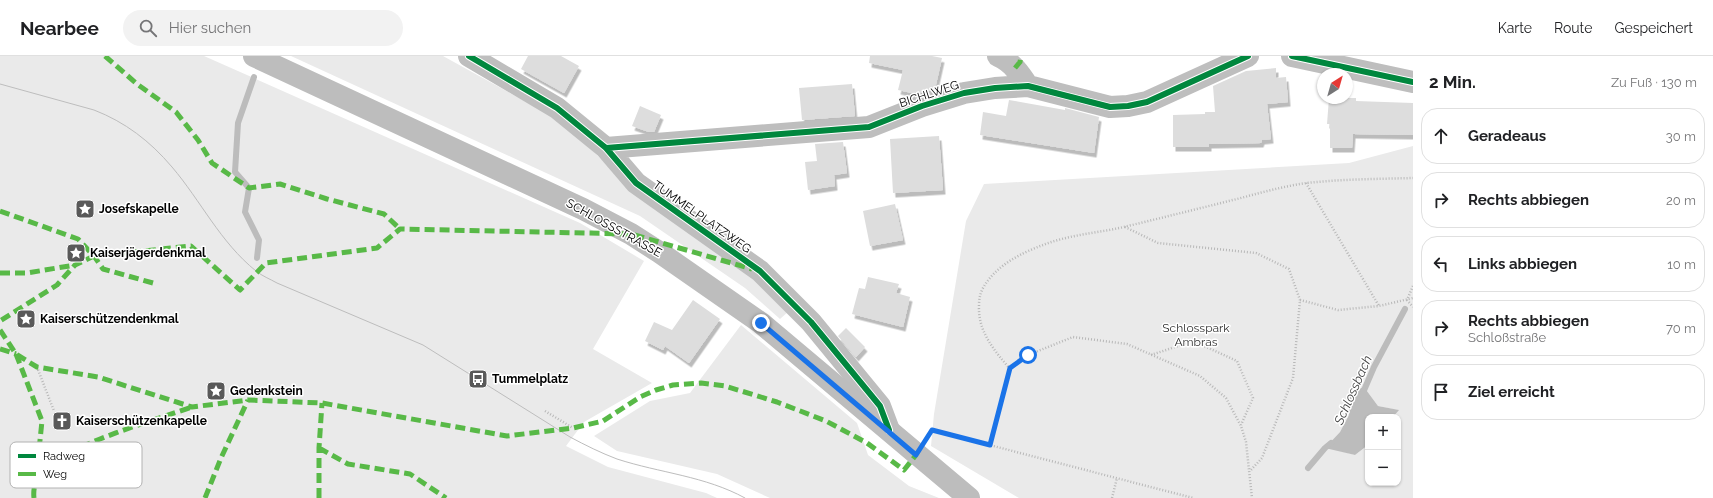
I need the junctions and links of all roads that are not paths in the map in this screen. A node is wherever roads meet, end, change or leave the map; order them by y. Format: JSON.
{"nodes":[{"id":1,"x":254,"y":56,"type":"edge"},
{"id":2,"x":469,"y":56,"type":"edge"},
{"id":3,"x":998,"y":56,"type":"edge"},
{"id":4,"x":1248,"y":56,"type":"edge"},
{"id":5,"x":1292,"y":56,"type":"edge"},
{"id":6,"x":1413,"y":82,"type":"edge"},
{"id":7,"x":1028,"y":86,"type":"junction"},
{"id":8,"x":606,"y":148,"type":"junction"},
{"id":9,"x":889,"y":430,"type":"junction"},
{"id":10,"x":969,"y":498,"type":"edge"}],
"edges":[{"from":1,"to":9,"type":"main road","name":"SCHLOSSSTRASSE"},
{"from":2,"to":8,"type":"street","name":"TUMMELPLATZWEG"},
{"from":3,"to":7,"type":"street"},
{"from":4,"to":7,"type":"street","name":"BICHLWEG"},
{"from":5,"to":6,"type":"street"},
{"from":7,"to":8,"type":"street","name":"BICHLWEG"},
{"from":8,"to":9,"type":"street","name":"TUMMELPLATZWEG"},
{"from":9,"to":10,"type":"main road","name":"SCHLOSSSTRASSE"}]}
